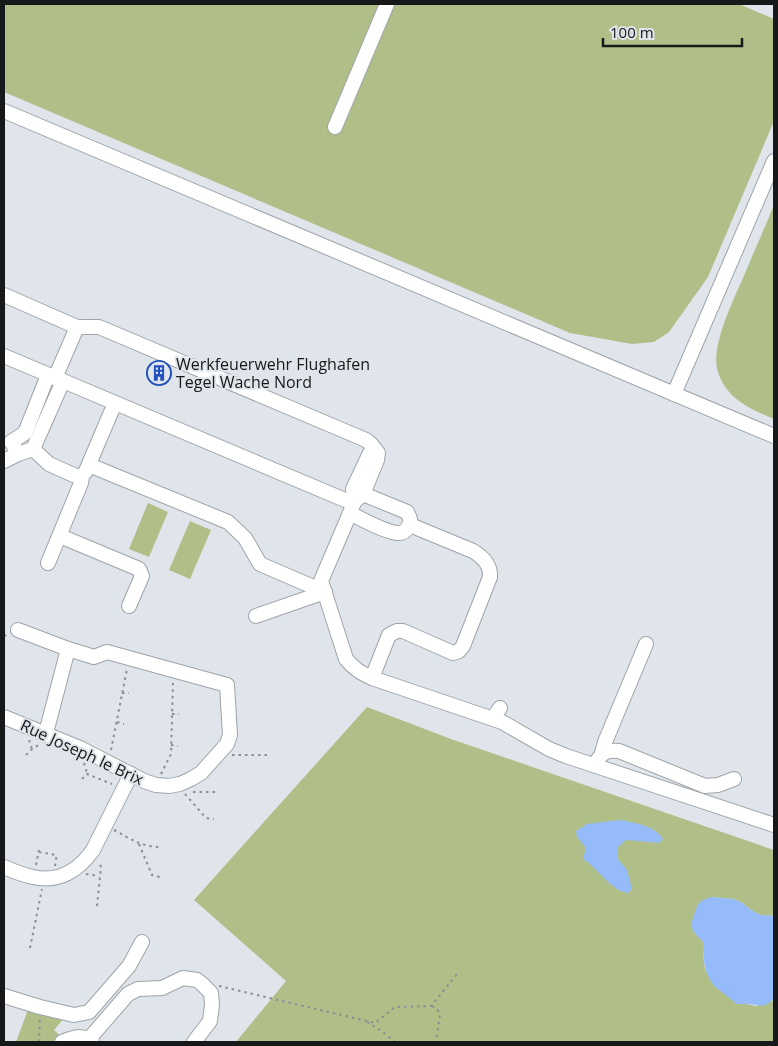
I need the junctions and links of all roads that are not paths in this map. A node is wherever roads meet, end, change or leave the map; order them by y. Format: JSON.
{"nodes":[{"id":1,"x":387,"y":4,"type":"edge"},
{"id":2,"x":4,"y":111,"type":"edge"},
{"id":3,"x":335,"y":127,"type":"dead end"},
{"id":4,"x":774,"y":160,"type":"edge"},
{"id":5,"x":4,"y":295,"type":"edge"},
{"id":6,"x":77,"y":327,"type":"junction"},
{"id":7,"x":4,"y":356,"type":"edge"},
{"id":8,"x":55,"y":378,"type":"junction"},
{"id":9,"x":674,"y":394,"type":"junction"},
{"id":10,"x":115,"y":403,"type":"junction"},
{"id":11,"x":774,"y":436,"type":"edge"},
{"id":12,"x":11,"y":447,"type":"edge"},
{"id":13,"x":34,"y":449,"type":"junction"},
{"id":14,"x":4,"y":461,"type":"edge"},
{"id":15,"x":85,"y":470,"type":"junction"},
{"id":16,"x":355,"y":503,"type":"junction"},
{"id":17,"x":410,"y":525,"type":"junction"},
{"id":18,"x":60,"y":536,"type":"junction"},
{"id":19,"x":48,"y":563,"type":"dead end"},
{"id":20,"x":325,"y":592,"type":"junction"},
{"id":21,"x":129,"y":606,"type":"dead end"},
{"id":22,"x":256,"y":616,"type":"dead end"},
{"id":23,"x":18,"y":630,"type":"dead end"},
{"id":24,"x":646,"y":644,"type":"dead end"},
{"id":25,"x":68,"y":649,"type":"junction"},
{"id":26,"x":372,"y":678,"type":"junction"},
{"id":27,"x":4,"y":717,"type":"edge"},
{"id":28,"x":49,"y":735,"type":"junction"},
{"id":29,"x":598,"y":759,"type":"junction"},
{"id":30,"x":131,"y":774,"type":"junction"},
{"id":31,"x":734,"y":779,"type":"dead end"},
{"id":32,"x":774,"y":825,"type":"edge"},
{"id":33,"x":4,"y":867,"type":"edge"},
{"id":34,"x":142,"y":942,"type":"dead end"},
{"id":35,"x":4,"y":996,"type":"edge"},
{"id":36,"x":91,"y":1041,"type":"edge"},
{"id":37,"x":62,"y":1042,"type":"edge"},
{"id":38,"x":194,"y":1042,"type":"edge"}],
"edges":[{"from":1,"to":3,"type":"street"},
{"from":2,"to":9,"type":"street"},
{"from":4,"to":9,"type":"street"},
{"from":5,"to":6,"type":"street"},
{"from":6,"to":8,"type":"street"},
{"from":6,"to":16,"type":"street"},
{"from":7,"to":8,"type":"street"},
{"from":8,"to":10,"type":"street"},
{"from":8,"to":12,"type":"street"},
{"from":8,"to":13,"type":"street"},
{"from":9,"to":11,"type":"street"},
{"from":10,"to":15,"type":"street"},
{"from":10,"to":16,"type":"street"},
{"from":12,"to":13,"type":"street"},
{"from":12,"to":14,"type":"street"},
{"from":13,"to":15,"type":"street"},
{"from":15,"to":18,"type":"street"},
{"from":15,"to":20,"type":"street"},
{"from":16,"to":17,"type":"street"},
{"from":16,"to":17,"type":"street"},
{"from":16,"to":20,"type":"street"},
{"from":17,"to":26,"type":"street"},
{"from":18,"to":19,"type":"street"},
{"from":18,"to":21,"type":"street"},
{"from":20,"to":22,"type":"street"},
{"from":20,"to":26,"type":"street"},
{"from":23,"to":25,"type":"street","name":"Rue Joseph le Brix"},
{"from":24,"to":29,"type":"street"},
{"from":25,"to":28,"type":"street"},
{"from":25,"to":30,"type":"street","name":"Rue Joseph le Brix"},
{"from":26,"to":29,"type":"street"},
{"from":27,"to":28,"type":"street","name":"Rue Joseph le Brix"},
{"from":28,"to":30,"type":"street","name":"Rue Joseph le Brix"},
{"from":29,"to":31,"type":"street"},
{"from":29,"to":32,"type":"street"},
{"from":30,"to":33,"type":"street"},
{"from":34,"to":35,"type":"street"},
{"from":36,"to":37,"type":"street"},
{"from":36,"to":38,"type":"street"}]}
